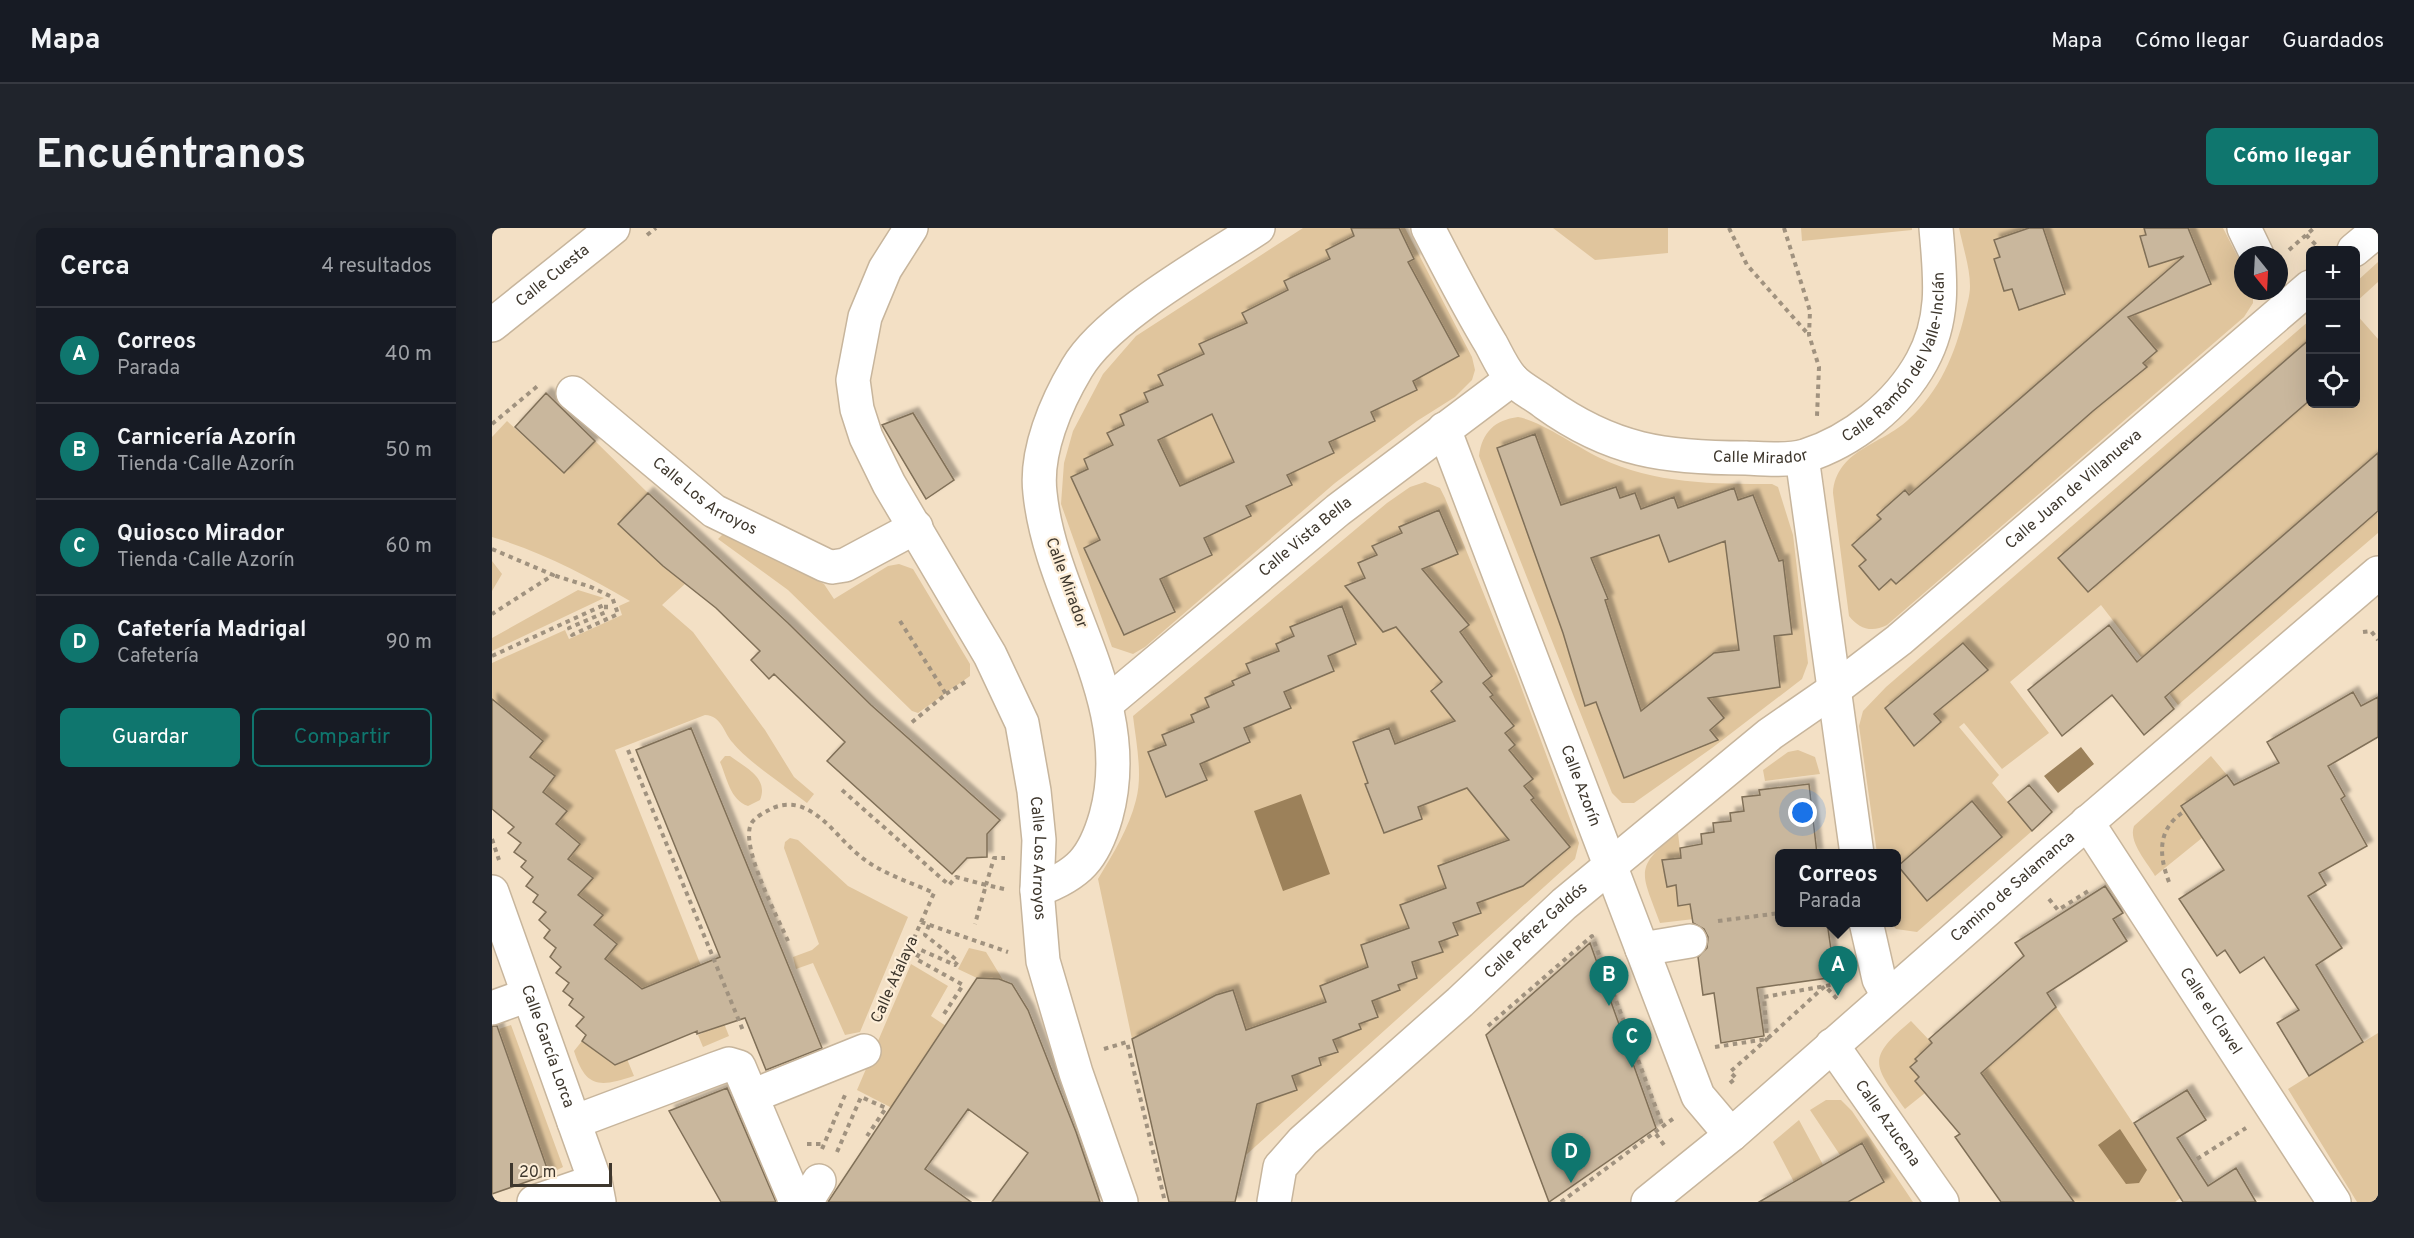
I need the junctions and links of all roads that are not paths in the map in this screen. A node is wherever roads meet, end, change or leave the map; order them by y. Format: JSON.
{"nodes":[{"id":1,"x":613,"y":228,"type":"edge"},
{"id":2,"x":911,"y":228,"type":"edge"},
{"id":3,"x":1258,"y":228,"type":"edge"},
{"id":4,"x":1428,"y":228,"type":"edge"},
{"id":5,"x":1936,"y":228,"type":"edge"},
{"id":6,"x":2244,"y":228,"type":"edge"},
{"id":7,"x":2378,"y":230,"type":"edge"},
{"id":8,"x":2261,"y":246,"type":"edge"},
{"id":9,"x":2359,"y":246,"type":"edge"},
{"id":10,"x":2293,"y":294,"type":"edge"},
{"id":11,"x":492,"y":326,"type":"edge"},
{"id":12,"x":1512,"y":379,"type":"junction"},
{"id":13,"x":573,"y":393,"type":"dead end"},
{"id":14,"x":1444,"y":429,"type":"junction"},
{"id":15,"x":1812,"y":453,"type":"junction"},
{"id":16,"x":916,"y":528,"type":"junction"},
{"id":17,"x":2375,"y":585,"type":"edge"},
{"id":18,"x":1835,"y":689,"type":"junction"},
{"id":19,"x":1106,"y":704,"type":"junction"},
{"id":20,"x":2087,"y":822,"type":"junction"},
{"id":21,"x":1856,"y":849,"type":"edge"},
{"id":22,"x":1609,"y":866,"type":"junction"},
{"id":23,"x":497,"y":881,"type":"edge"},
{"id":24,"x":1037,"y":890,"type":"junction"},
{"id":25,"x":1867,"y":927,"type":"edge"},
{"id":26,"x":1690,"y":941,"type":"dead end"},
{"id":27,"x":1642,"y":949,"type":"junction"},
{"id":28,"x":528,"y":995,"type":"junction"},
{"id":29,"x":1888,"y":996,"type":"junction"},
{"id":30,"x":492,"y":1008,"type":"edge"},
{"id":31,"x":1832,"y":1045,"type":"junction"},
{"id":32,"x":864,"y":1051,"type":"road end"},
{"id":33,"x":752,"y":1096,"type":"junction"},
{"id":34,"x":574,"y":1122,"type":"junction"},
{"id":35,"x":1731,"y":1135,"type":"junction"},
{"id":36,"x":598,"y":1195,"type":"edge"},
{"id":37,"x":807,"y":1195,"type":"edge"},
{"id":38,"x":534,"y":1202,"type":"edge"},
{"id":39,"x":1121,"y":1202,"type":"edge"},
{"id":40,"x":1274,"y":1202,"type":"edge"},
{"id":41,"x":1648,"y":1202,"type":"edge"},
{"id":42,"x":1942,"y":1202,"type":"edge"},
{"id":43,"x":2334,"y":1202,"type":"edge"}],
"edges":[{"from":1,"to":11,"type":"street","name":"Calle Cuesta"},
{"from":2,"to":16,"type":"street","name":"Calle Los Arroyos"},
{"from":3,"to":19,"type":"street","name":"Calle Mirador"},
{"from":4,"to":12,"type":"street","name":"Calle Mirador"},
{"from":5,"to":15,"type":"street","name":"Calle Ramón del Valle-Inclán"},
{"from":6,"to":8,"type":"street"},
{"from":7,"to":9,"type":"street"},
{"from":10,"to":18,"type":"street","name":"Calle Juan de Villanueva"},
{"from":12,"to":14,"type":"street","name":"Calle Vista Bella"},
{"from":12,"to":15,"type":"street","name":"Calle Mirador"},
{"from":13,"to":16,"type":"street","name":"Calle Los Arroyos"},
{"from":14,"to":19,"type":"street","name":"Calle Vista Bella"},
{"from":14,"to":22,"type":"street","name":"Calle Azorín"},
{"from":15,"to":18,"type":"street","name":"Calle Mirador"},
{"from":16,"to":24,"type":"street","name":"Calle Los Arroyos"},
{"from":17,"to":20,"type":"street","name":"Camino de Salamanca"},
{"from":18,"to":21,"type":"street","name":"Calle Mirador"},
{"from":18,"to":22,"type":"street","name":"Calle Pérez Galdós"},
{"from":19,"to":24,"type":"street","name":"Calle Mirador"},
{"from":20,"to":29,"type":"street","name":"Camino de Salamanca"},
{"from":20,"to":43,"type":"street","name":"Calle el Clavel"},
{"from":22,"to":27,"type":"street","name":"Calle Azorín"},
{"from":22,"to":40,"type":"street","name":"Calle Pérez Galdós"},
{"from":23,"to":28,"type":"street","name":"Calle García Lorca"},
{"from":24,"to":39,"type":"street","name":"Calle Los Arroyos"},
{"from":25,"to":29,"type":"street"},
{"from":26,"to":27,"type":"street"},
{"from":27,"to":35,"type":"street","name":"Calle Azorín"},
{"from":28,"to":30,"type":"street"},
{"from":28,"to":34,"type":"street","name":"Calle García Lorca"},
{"from":29,"to":31,"type":"street","name":"Camino de Salamanca"},
{"from":31,"to":35,"type":"street","name":"Camino de Salamanca"},
{"from":31,"to":42,"type":"street","name":"Calle Azucena"},
{"from":32,"to":33,"type":"street"},
{"from":33,"to":34,"type":"street"},
{"from":33,"to":37,"type":"street"},
{"from":34,"to":36,"type":"street","name":"Calle García Lorca"},
{"from":35,"to":41,"type":"street","name":"Camino de Salamanca"},
{"from":36,"to":38,"type":"street"}]}
